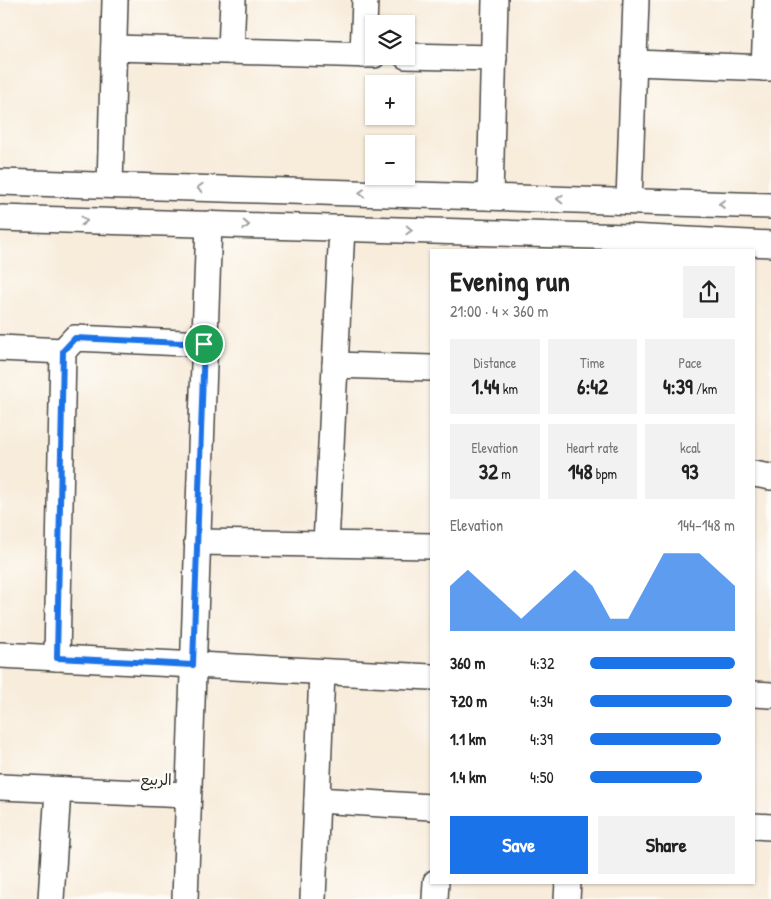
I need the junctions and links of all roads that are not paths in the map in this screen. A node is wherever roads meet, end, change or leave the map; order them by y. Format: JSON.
{"nodes":[{"id":1,"x":115,"y":0,"type":"edge"},
{"id":2,"x":232,"y":0,"type":"edge"},
{"id":3,"x":365,"y":0,"type":"edge"},
{"id":4,"x":495,"y":0,"type":"edge"},
{"id":5,"x":636,"y":0,"type":"edge"},
{"id":6,"x":767,"y":0,"type":"edge"},
{"id":7,"x":366,"y":15,"type":"edge"},
{"id":8,"x":114,"y":48,"type":"junction"},
{"id":9,"x":231,"y":51,"type":"junction"},
{"id":10,"x":365,"y":55,"type":"edge"},
{"id":11,"x":415,"y":56,"type":"edge"},
{"id":12,"x":494,"y":58,"type":"junction"},
{"id":13,"x":634,"y":63,"type":"junction"},
{"id":14,"x":768,"y":68,"type":"edge"},
{"id":15,"x":0,"y":182,"type":"edge"},
{"id":16,"x":56,"y":184,"type":"junction"},
{"id":17,"x":110,"y":185,"type":"junction"},
{"id":18,"x":490,"y":197,"type":"junction"},
{"id":19,"x":602,"y":201,"type":"junction"},
{"id":20,"x":629,"y":201,"type":"junction"},
{"id":21,"x":771,"y":206,"type":"edge"},
{"id":22,"x":0,"y":218,"type":"edge"},
{"id":23,"x":56,"y":220,"type":"junction"},
{"id":24,"x":209,"y":224,"type":"junction"},
{"id":25,"x":342,"y":228,"type":"junction"},
{"id":26,"x":605,"y":243,"type":"edge"},
{"id":27,"x":771,"y":244,"type":"edge"},
{"id":28,"x":735,"y":246,"type":"edge"},
{"id":29,"x":204,"y":344,"type":"junction"},
{"id":30,"x":0,"y":348,"type":"edge"},
{"id":31,"x":63,"y":351,"type":"junction"},
{"id":32,"x":335,"y":365,"type":"junction"},
{"id":33,"x":430,"y":368,"type":"edge"},
{"id":34,"x":755,"y":474,"type":"edge"},
{"id":35,"x":771,"y":477,"type":"edge"},
{"id":36,"x":198,"y":542,"type":"junction"},
{"id":37,"x":326,"y":544,"type":"junction"},
{"id":38,"x":430,"y":546,"type":"edge"},
{"id":39,"x":0,"y":655,"type":"edge"},
{"id":40,"x":57,"y":658,"type":"junction"},
{"id":41,"x":193,"y":665,"type":"junction"},
{"id":42,"x":322,"y":672,"type":"junction"},
{"id":43,"x":430,"y":677,"type":"edge"},
{"id":44,"x":755,"y":694,"type":"edge"},
{"id":45,"x":771,"y":695,"type":"edge"},
{"id":46,"x":0,"y":787,"type":"edge"},
{"id":47,"x":58,"y":790,"type":"junction"},
{"id":48,"x":188,"y":795,"type":"junction"},
{"id":49,"x":317,"y":800,"type":"junction"},
{"id":50,"x":430,"y":807,"type":"edge"},
{"id":51,"x":755,"y":826,"type":"edge"},
{"id":52,"x":771,"y":828,"type":"edge"},
{"id":53,"x":436,"y":884,"type":"edge"},
{"id":54,"x":568,"y":884,"type":"edge"},
{"id":55,"x":51,"y":899,"type":"edge"},
{"id":56,"x":185,"y":899,"type":"edge"},
{"id":57,"x":313,"y":899,"type":"edge"},
{"id":58,"x":435,"y":899,"type":"edge"},
{"id":59,"x":567,"y":899,"type":"edge"}],
"edges":[{"from":1,"to":8,"type":"street"},
{"from":2,"to":9,"type":"street"},
{"from":3,"to":7,"type":"street"},
{"from":4,"to":12,"type":"street"},
{"from":5,"to":13,"type":"street"},
{"from":6,"to":14,"type":"street"},
{"from":8,"to":9,"type":"street"},
{"from":8,"to":17,"type":"street"},
{"from":9,"to":10,"type":"street"},
{"from":11,"to":12,"type":"street"},
{"from":12,"to":18,"type":"street"},
{"from":13,"to":14,"type":"street"},
{"from":13,"to":20,"type":"street"},
{"from":15,"to":16,"type":"street"},
{"from":16,"to":17,"type":"street"},
{"from":16,"to":23,"type":"street"},
{"from":18,"to":17,"type":"street","one_way":true},
{"from":19,"to":18,"type":"street","one_way":true},
{"from":19,"to":20,"type":"street"},
{"from":19,"to":26,"type":"street"},
{"from":21,"to":20,"type":"street","one_way":true},
{"from":22,"to":23,"type":"street"},
{"from":23,"to":24,"type":"street","one_way":true},
{"from":24,"to":25,"type":"street","one_way":true},
{"from":24,"to":29,"type":"street"},
{"from":25,"to":26,"type":"street","one_way":true},
{"from":25,"to":32,"type":"street"},
{"from":26,"to":28,"type":"street"},
{"from":27,"to":28,"type":"street"},
{"from":29,"to":31,"type":"street"},
{"from":29,"to":36,"type":"street"},
{"from":30,"to":31,"type":"street"},
{"from":31,"to":40,"type":"street"},
{"from":32,"to":33,"type":"street"},
{"from":32,"to":37,"type":"street"},
{"from":34,"to":35,"type":"street"},
{"from":36,"to":37,"type":"street"},
{"from":36,"to":41,"type":"street"},
{"from":37,"to":38,"type":"street"},
{"from":39,"to":40,"type":"street"},
{"from":40,"to":41,"type":"street"},
{"from":41,"to":42,"type":"street"},
{"from":41,"to":48,"type":"street"},
{"from":42,"to":43,"type":"street"},
{"from":42,"to":49,"type":"street"},
{"from":44,"to":45,"type":"street"},
{"from":46,"to":47,"type":"street"},
{"from":47,"to":48,"type":"street"},
{"from":47,"to":55,"type":"street"},
{"from":48,"to":56,"type":"street"},
{"from":49,"to":50,"type":"street"},
{"from":49,"to":57,"type":"street"},
{"from":51,"to":52,"type":"street"},
{"from":53,"to":58,"type":"street"},
{"from":54,"to":59,"type":"street"}]}
